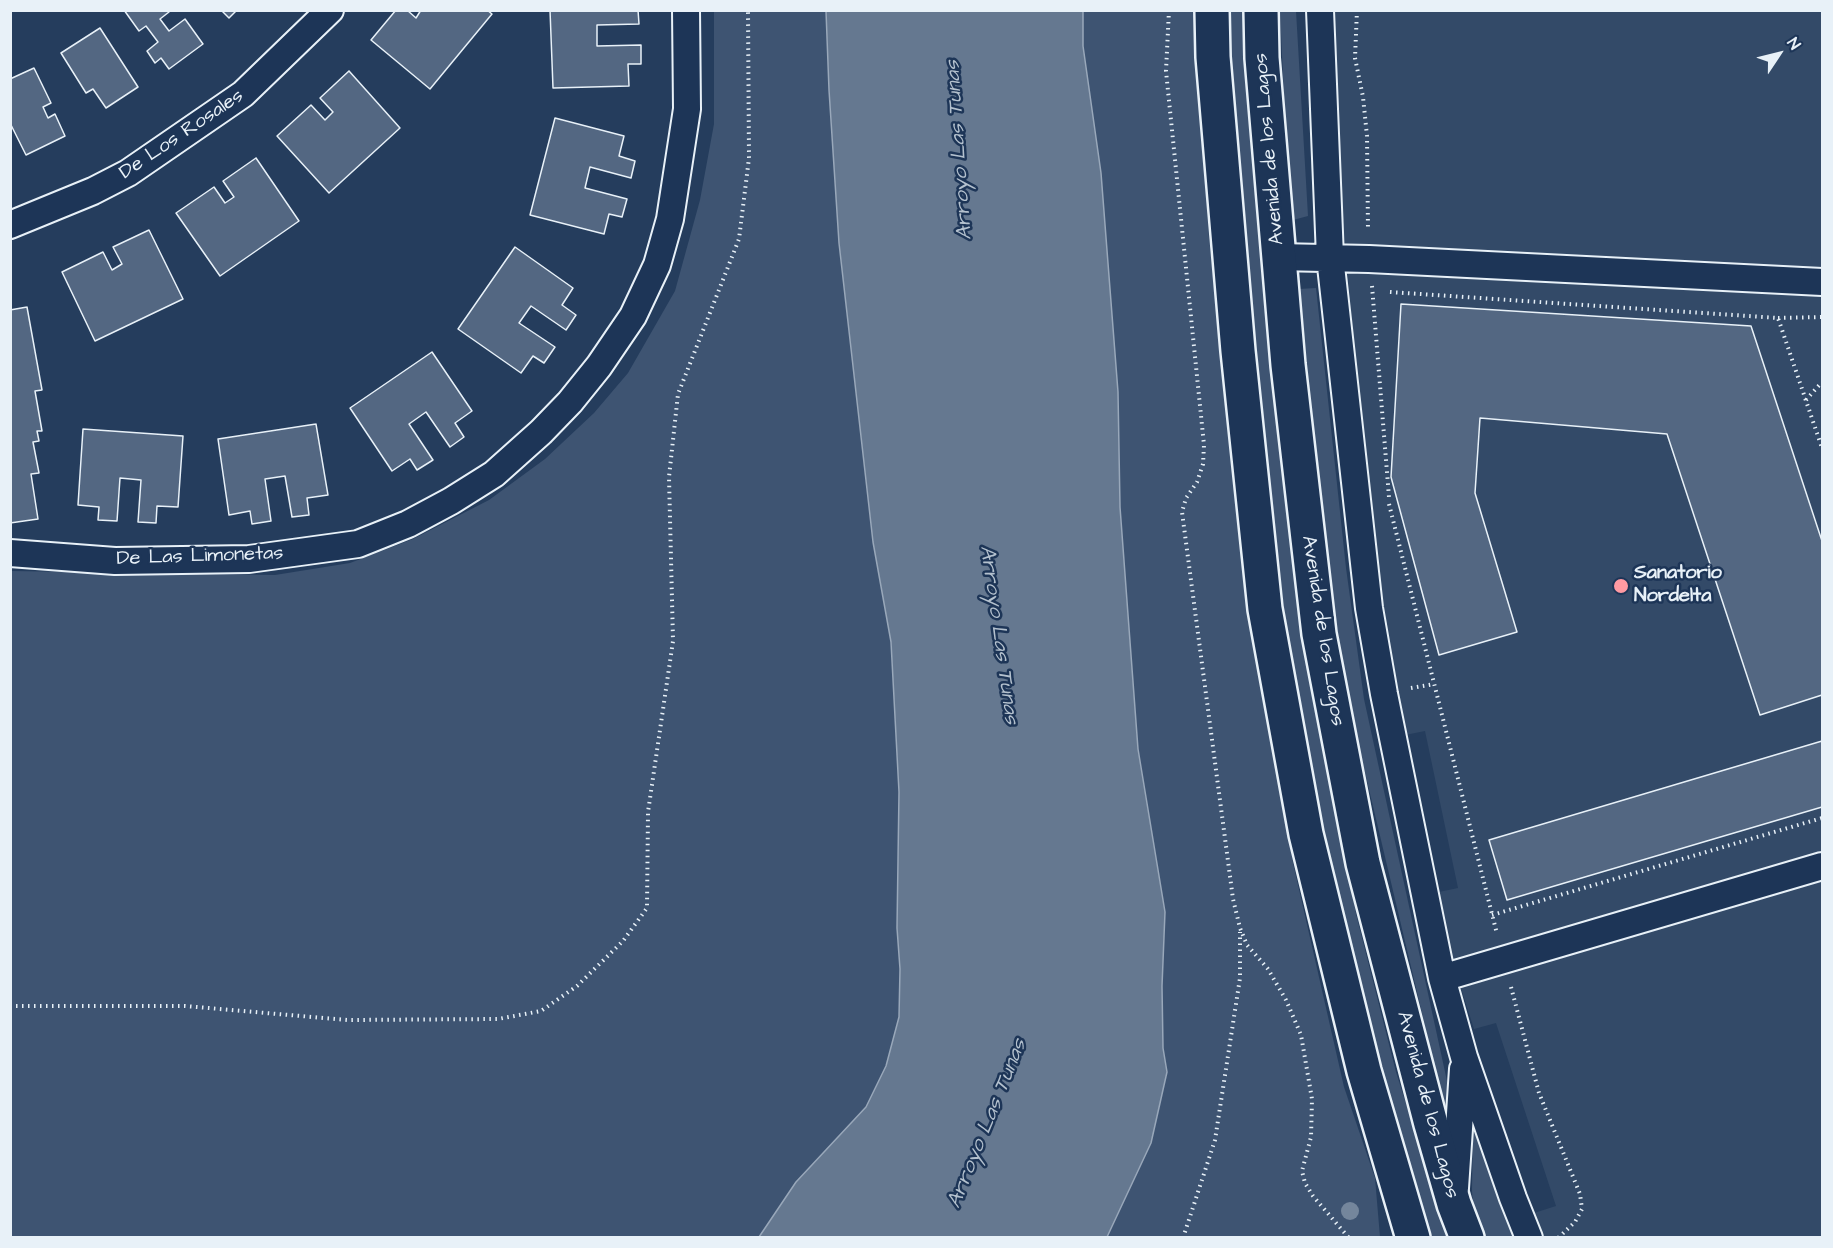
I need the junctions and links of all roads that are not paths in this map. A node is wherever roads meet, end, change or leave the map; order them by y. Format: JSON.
{"nodes":[{"id":1,"x":330,"y":10,"type":"edge"},
{"id":2,"x":686,"y":10,"type":"edge"},
{"id":3,"x":1212,"y":10,"type":"edge"},
{"id":4,"x":1261,"y":10,"type":"edge"},
{"id":5,"x":1320,"y":10,"type":"edge"},
{"id":6,"x":10,"y":225,"type":"edge"},
{"id":7,"x":1278,"y":257,"type":"junction"},
{"id":8,"x":1330,"y":257,"type":"junction"},
{"id":9,"x":1822,"y":282,"type":"edge"},
{"id":10,"x":10,"y":553,"type":"edge"},
{"id":11,"x":1822,"y":866,"type":"edge"},
{"id":12,"x":1442,"y":978,"type":"junction"},
{"id":13,"x":1464,"y":1057,"type":"junction"},
{"id":14,"x":1392,"y":1172,"type":"junction"},
{"id":15,"x":1454,"y":1204,"type":"junction"},
{"id":16,"x":1397,"y":1238,"type":"edge"},
{"id":17,"x":1413,"y":1238,"type":"edge"},
{"id":18,"x":1467,"y":1238,"type":"edge"},
{"id":19,"x":1529,"y":1238,"type":"edge"}],
"edges":[{"from":1,"to":6,"type":"street","name":"De Los Rosales"},
{"from":2,"to":10,"type":"street","name":"De Las Limonetas"},
{"from":3,"to":14,"type":"street"},
{"from":4,"to":7,"type":"street","name":"Avenida de los Lagos"},
{"from":5,"to":8,"type":"street"},
{"from":7,"to":8,"type":"street"},
{"from":7,"to":15,"type":"street","name":"Avenida de los Lagos"},
{"from":8,"to":9,"type":"street"},
{"from":8,"to":12,"type":"street"},
{"from":11,"to":12,"type":"street"},
{"from":12,"to":13,"type":"street"},
{"from":13,"to":15,"type":"street"},
{"from":13,"to":19,"type":"street"},
{"from":14,"to":16,"type":"street"},
{"from":14,"to":17,"type":"street"},
{"from":15,"to":18,"type":"street","name":"Avenida de los Lagos"}]}
